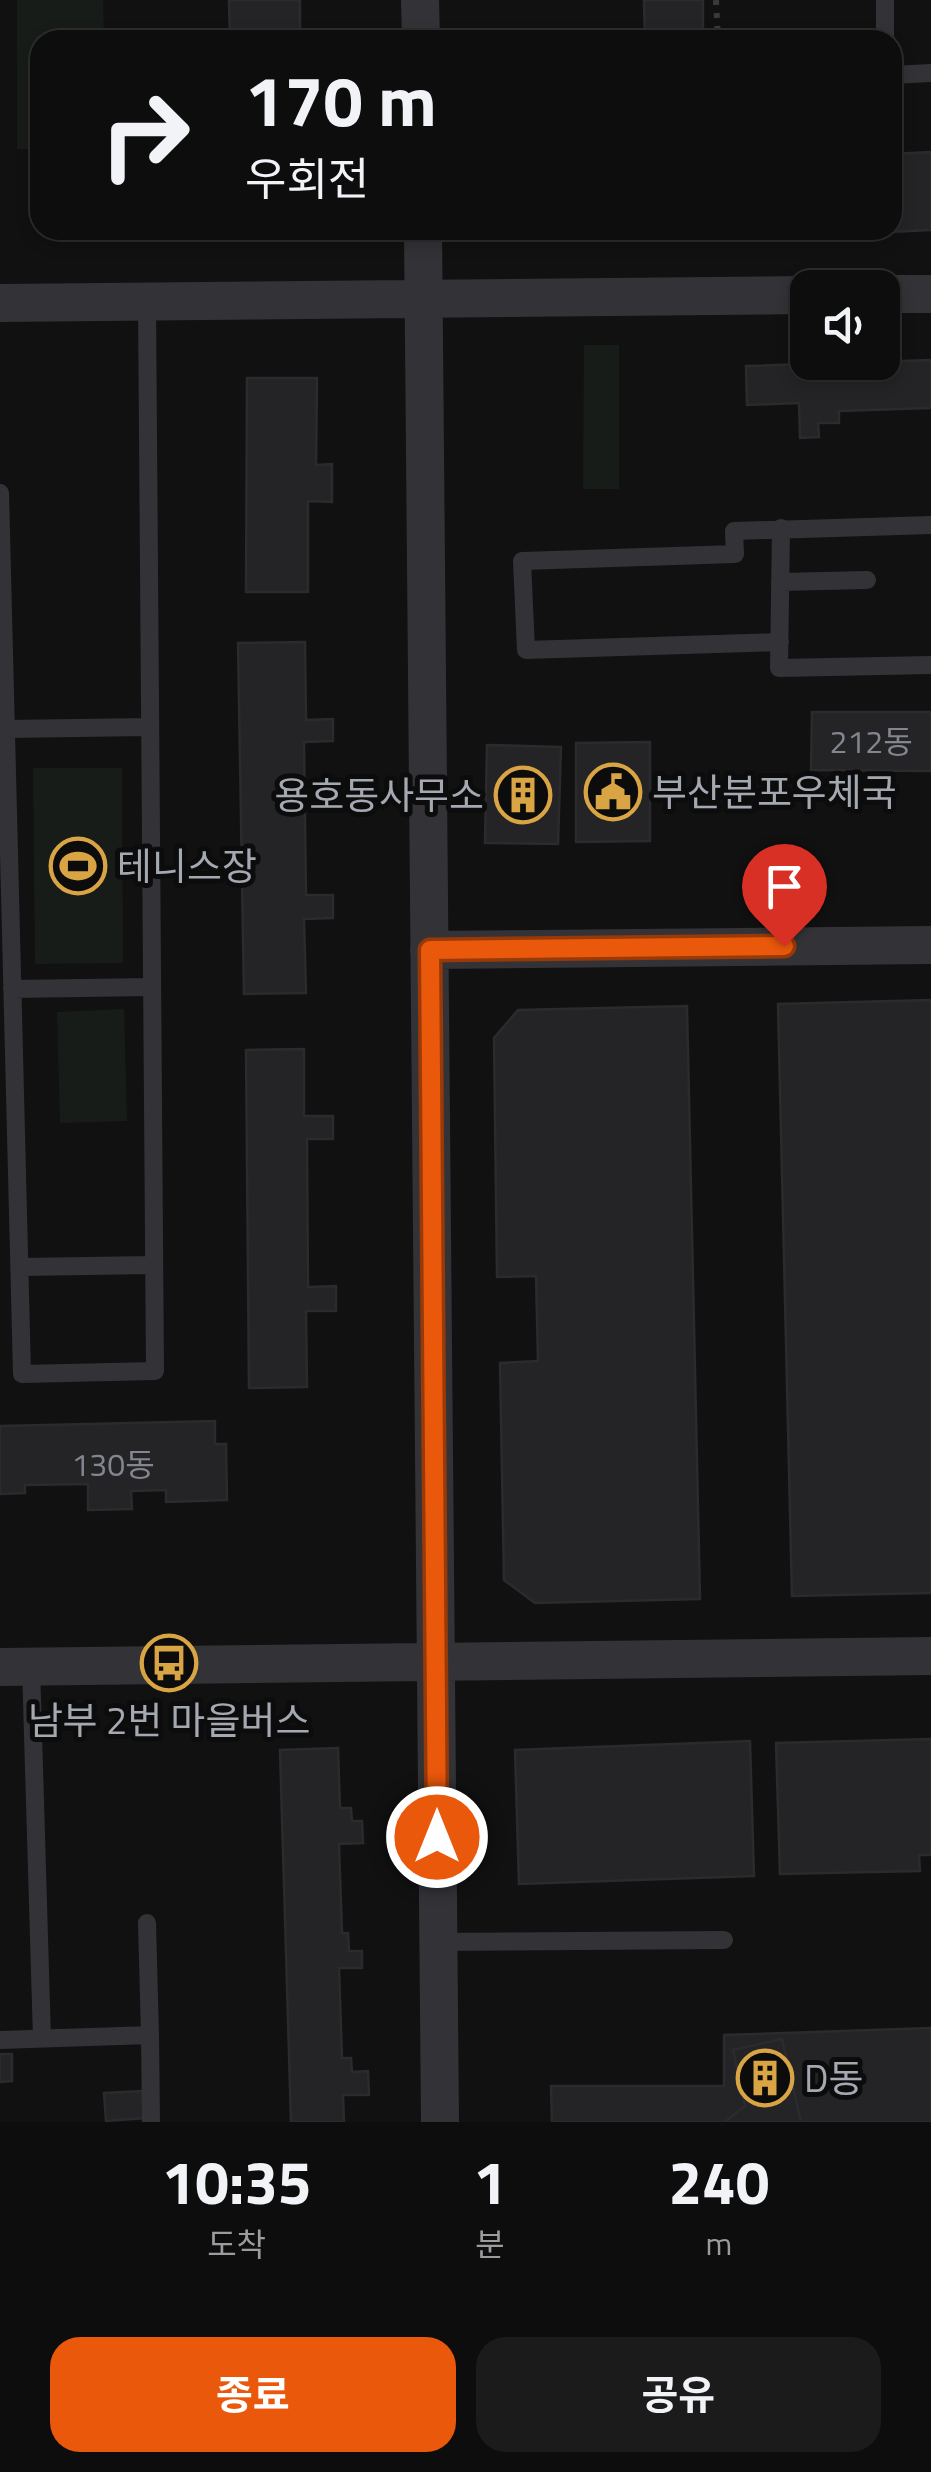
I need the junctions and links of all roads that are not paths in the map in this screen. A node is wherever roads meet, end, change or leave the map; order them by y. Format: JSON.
{"nodes":[{"id":1,"x":420,"y":0,"type":"edge"},
{"id":2,"x":885,"y":0,"type":"edge"},
{"id":3,"x":421,"y":30,"type":"edge"},
{"id":4,"x":885,"y":30,"type":"edge"},
{"id":5,"x":931,"y":73,"type":"edge"},
{"id":6,"x":902,"y":74,"type":"edge"},
{"id":7,"x":422,"y":240,"type":"edge"},
{"id":8,"x":900,"y":294,"type":"edge"},
{"id":9,"x":931,"y":294,"type":"edge"},
{"id":10,"x":790,"y":295,"type":"edge"},
{"id":11,"x":423,"y":299,"type":"junction"},
{"id":12,"x":146,"y":302,"type":"junction"},
{"id":13,"x":0,"y":303,"type":"edge"},
{"id":14,"x":0,"y":493,"type":"edge"},
{"id":15,"x":931,"y":525,"type":"edge"},
{"id":16,"x":780,"y":528,"type":"junction"},
{"id":17,"x":867,"y":580,"type":"dead end"},
{"id":18,"x":780,"y":582,"type":"junction"},
{"id":19,"x":780,"y":642,"type":"junction"},
{"id":20,"x":931,"y":665,"type":"edge"},
{"id":21,"x":148,"y":726,"type":"junction"},
{"id":22,"x":6,"y":729,"type":"junction"},
{"id":23,"x":931,"y":945,"type":"edge"},
{"id":24,"x":430,"y":950,"type":"junction"},
{"id":25,"x":151,"y":986,"type":"junction"},
{"id":26,"x":12,"y":989,"type":"junction"},
{"id":27,"x":154,"y":1265,"type":"junction"},
{"id":28,"x":20,"y":1267,"type":"junction"},
{"id":29,"x":931,"y":1656,"type":"edge"},
{"id":30,"x":436,"y":1662,"type":"junction"},
{"id":31,"x":16,"y":1666,"type":"edge"},
{"id":32,"x":148,"y":1923,"type":"dead end"},
{"id":33,"x":724,"y":1940,"type":"dead end"},
{"id":34,"x":438,"y":1942,"type":"junction"},
{"id":35,"x":150,"y":2035,"type":"junction"},
{"id":36,"x":42,"y":2038,"type":"junction"},
{"id":37,"x":0,"y":2040,"type":"edge"},
{"id":38,"x":151,"y":2122,"type":"edge"},
{"id":39,"x":440,"y":2122,"type":"edge"}],
"edges":[{"from":1,"to":3,"type":"street"},
{"from":2,"to":4,"type":"lane"},
{"from":5,"to":6,"type":"lane"},
{"from":7,"to":11,"type":"street"},
{"from":8,"to":9,"type":"street"},
{"from":10,"to":11,"type":"street"},
{"from":11,"to":12,"type":"street"},
{"from":11,"to":24,"type":"street"},
{"from":12,"to":13,"type":"street"},
{"from":12,"to":21,"type":"lane"},
{"from":14,"to":22,"type":"lane"},
{"from":15,"to":16,"type":"lane"},
{"from":16,"to":18,"type":"lane"},
{"from":16,"to":19,"type":"lane"},
{"from":17,"to":18,"type":"lane"},
{"from":18,"to":19,"type":"lane"},
{"from":19,"to":20,"type":"lane"},
{"from":21,"to":22,"type":"lane"},
{"from":21,"to":25,"type":"lane"},
{"from":22,"to":26,"type":"lane"},
{"from":23,"to":24,"type":"street"},
{"from":24,"to":30,"type":"street"},
{"from":25,"to":26,"type":"lane"},
{"from":25,"to":27,"type":"lane"},
{"from":26,"to":28,"type":"lane"},
{"from":27,"to":28,"type":"lane"},
{"from":27,"to":28,"type":"lane"},
{"from":29,"to":30,"type":"street"},
{"from":30,"to":31,"type":"street"},
{"from":30,"to":34,"type":"street"},
{"from":31,"to":36,"type":"lane"},
{"from":32,"to":35,"type":"lane"},
{"from":33,"to":34,"type":"lane"},
{"from":34,"to":39,"type":"street"},
{"from":35,"to":36,"type":"lane"},
{"from":35,"to":38,"type":"lane"},
{"from":36,"to":37,"type":"lane"}]}
